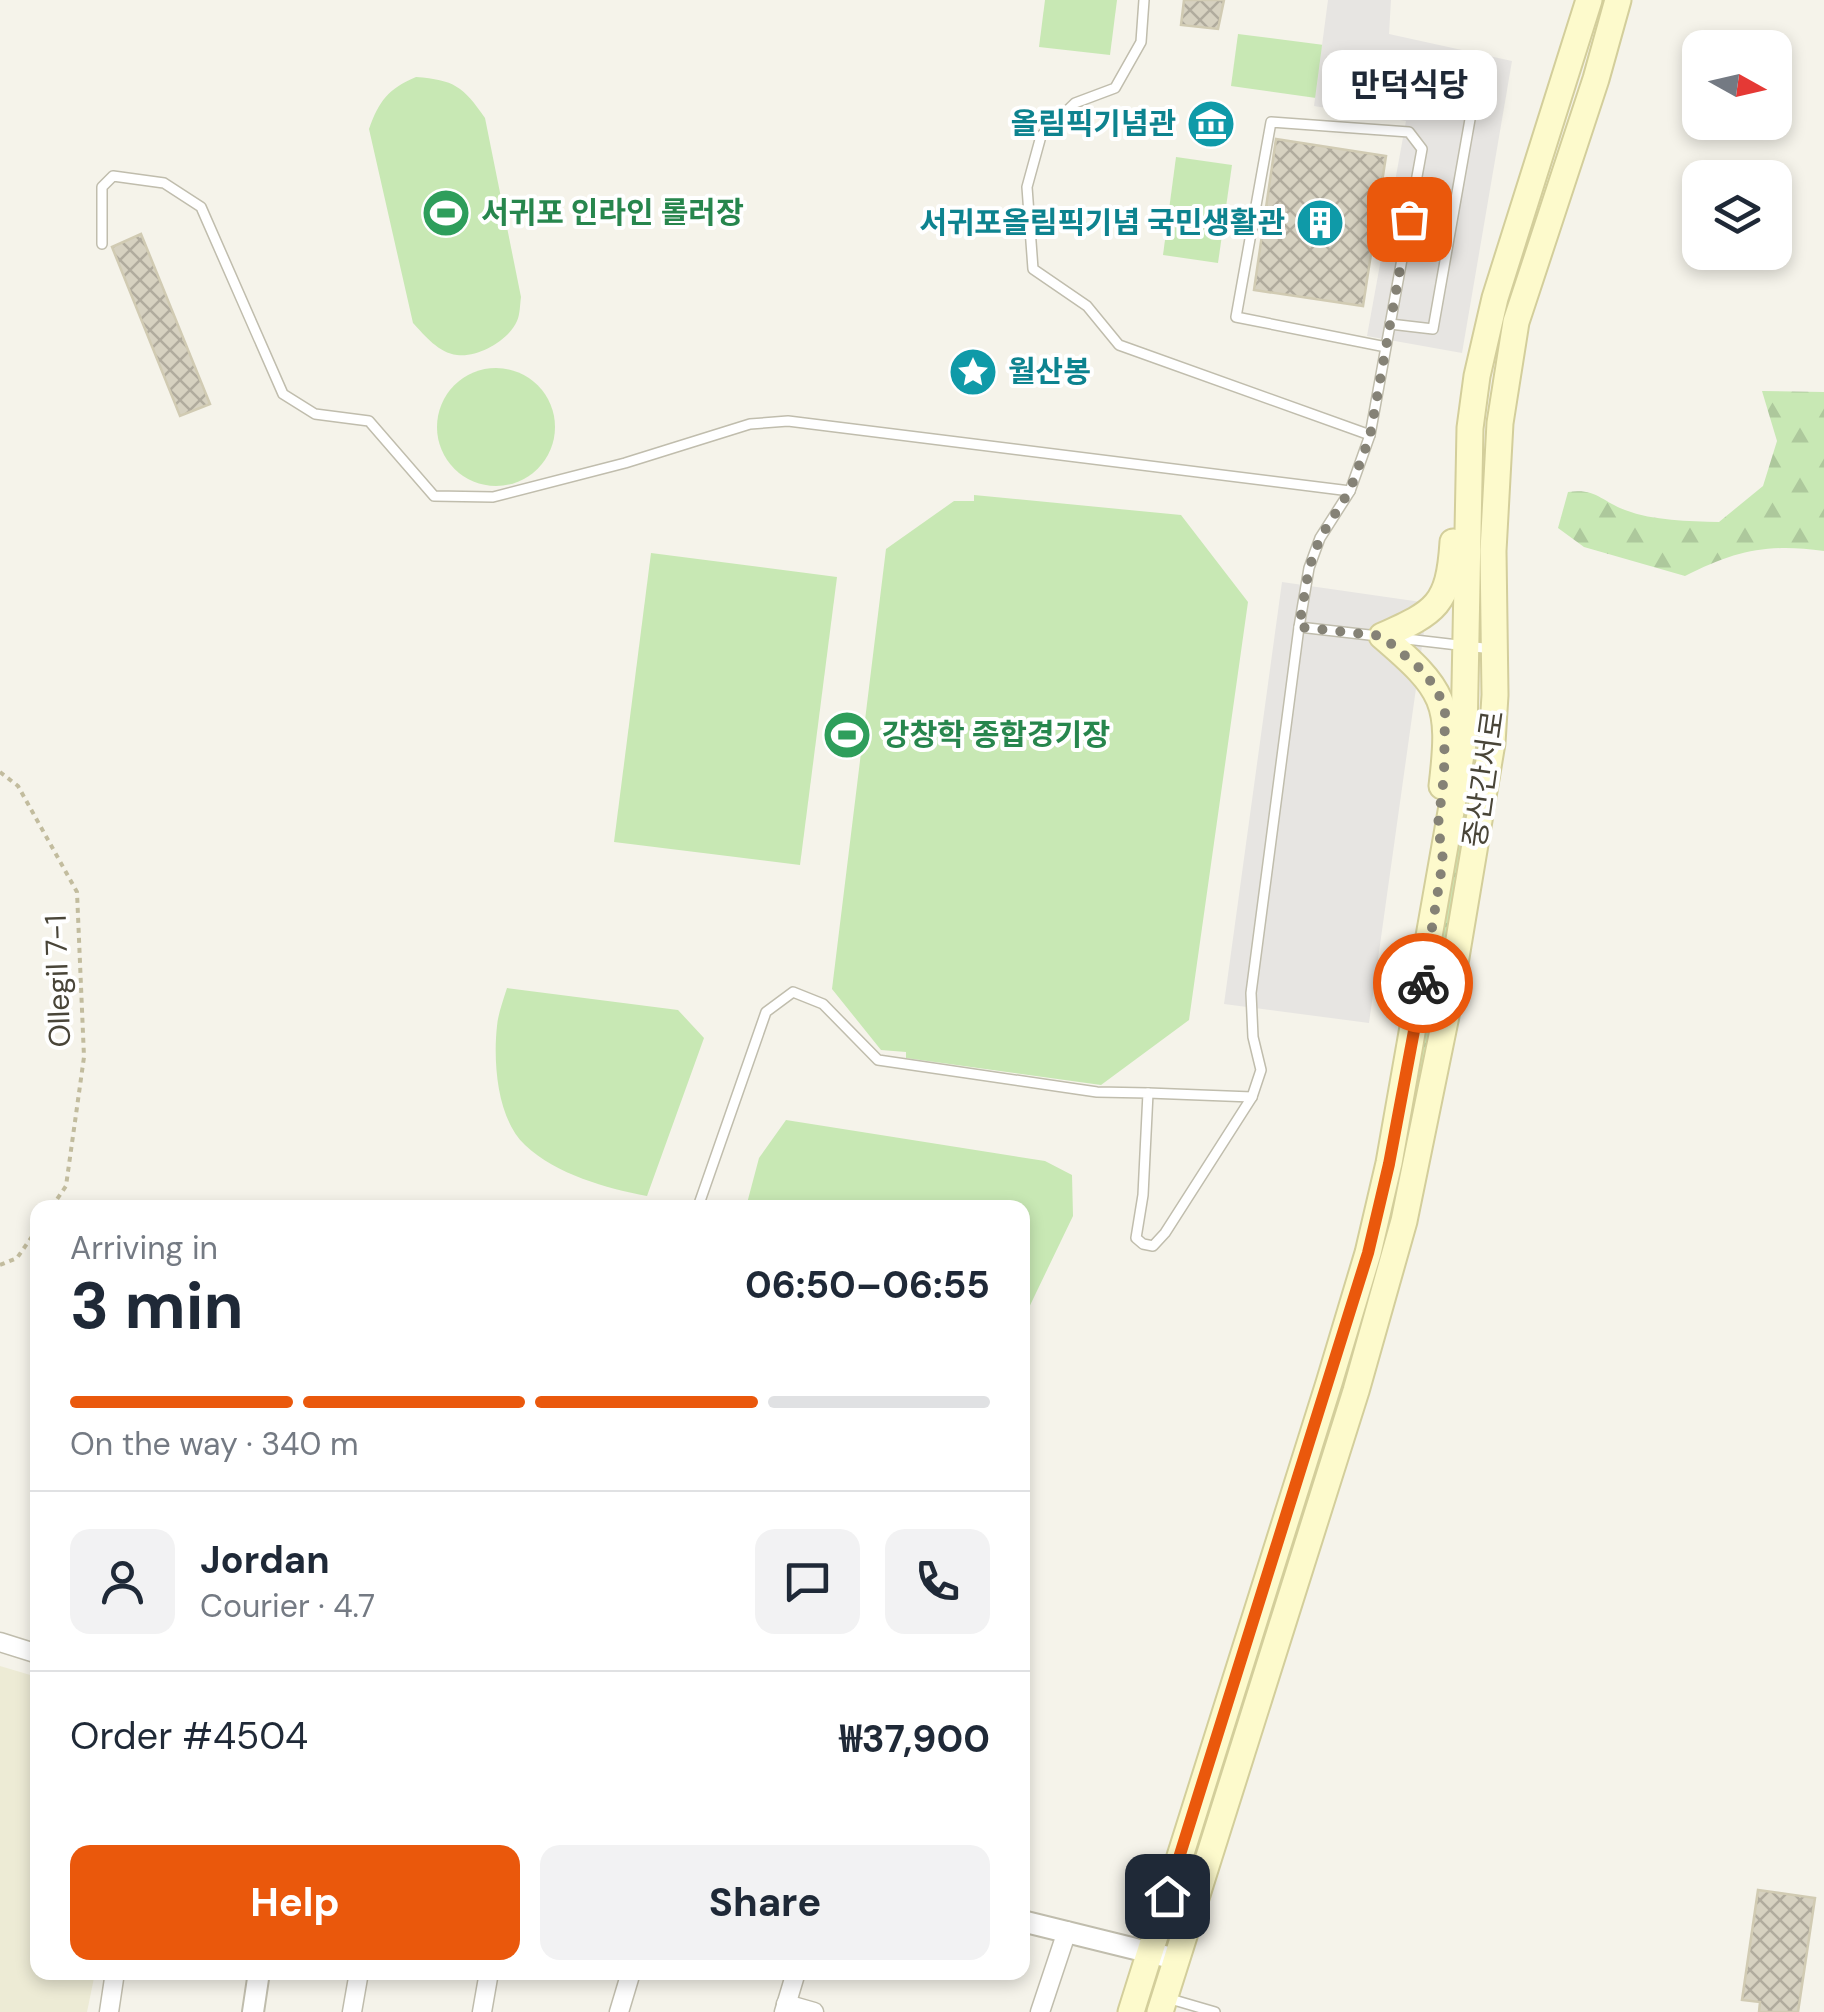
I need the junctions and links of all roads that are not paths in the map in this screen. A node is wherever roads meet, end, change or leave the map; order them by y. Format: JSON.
{"nodes":[{"id":1,"x":1144,"y":0,"type":"edge"},
{"id":2,"x":1589,"y":0,"type":"edge"},
{"id":3,"x":1618,"y":0,"type":"edge"},
{"id":4,"x":1331,"y":61,"type":"dead end"},
{"id":5,"x":102,"y":244,"type":"dead end"},
{"id":6,"x":1390,"y":324,"type":"junction"},
{"id":7,"x":1386,"y":347,"type":"junction"},
{"id":8,"x":1470,"y":428,"type":"junction"},
{"id":9,"x":1370,"y":436,"type":"junction"},
{"id":10,"x":1350,"y":490,"type":"junction"},
{"id":11,"x":1299,"y":627,"type":"junction"},
{"id":12,"x":1382,"y":636,"type":"junction"},
{"id":13,"x":1464,"y":646,"type":"junction"},
{"id":14,"x":1494,"y":650,"type":"junction"},
{"id":15,"x":1443,"y":860,"type":"junction"},
{"id":16,"x":1148,"y":1093,"type":"junction"},
{"id":17,"x":1252,"y":1097,"type":"junction"},
{"id":18,"x":700,"y":1200,"type":"edge"},
{"id":19,"x":0,"y":1642,"type":"edge"},
{"id":20,"x":30,"y":1651,"type":"edge"},
{"id":21,"x":1030,"y":1923,"type":"edge"},
{"id":22,"x":1066,"y":1931,"type":"junction"},
{"id":23,"x":1149,"y":1952,"type":"junction"},
{"id":24,"x":1176,"y":1959,"type":"junction"},
{"id":25,"x":114,"y":1980,"type":"edge"},
{"id":26,"x":259,"y":1980,"type":"edge"},
{"id":27,"x":358,"y":1980,"type":"edge"},
{"id":28,"x":488,"y":1980,"type":"edge"},
{"id":29,"x":629,"y":1980,"type":"edge"},
{"id":30,"x":794,"y":1980,"type":"edge"},
{"id":31,"x":1162,"y":2004,"type":"edge"},
{"id":32,"x":785,"y":2008,"type":"edge"},
{"id":33,"x":109,"y":2012,"type":"edge"},
{"id":34,"x":253,"y":2012,"type":"edge"},
{"id":35,"x":352,"y":2012,"type":"edge"},
{"id":36,"x":482,"y":2012,"type":"edge"},
{"id":37,"x":619,"y":2012,"type":"edge"},
{"id":38,"x":814,"y":2012,"type":"edge"},
{"id":39,"x":1040,"y":2012,"type":"edge"},
{"id":40,"x":1131,"y":2012,"type":"edge"},
{"id":41,"x":1214,"y":2012,"type":"edge"}],
"edges":[{"from":1,"to":9,"type":"lane"},
{"from":2,"to":8,"type":"main road","name":"중산간서로"},
{"from":3,"to":14,"type":"main road","name":"중산간서로"},
{"from":4,"to":6,"type":"lane"},
{"from":5,"to":10,"type":"lane"},
{"from":6,"to":7,"type":"lane"},
{"from":6,"to":7,"type":"lane"},
{"from":7,"to":9,"type":"lane"},
{"from":8,"to":12,"type":"main road"},
{"from":8,"to":13,"type":"main road","name":"중산간서로"},
{"from":9,"to":10,"type":"lane"},
{"from":10,"to":11,"type":"lane"},
{"from":11,"to":12,"type":"lane"},
{"from":11,"to":17,"type":"lane"},
{"from":12,"to":13,"type":"lane"},
{"from":12,"to":15,"type":"main road"},
{"from":13,"to":14,"type":"lane"},
{"from":13,"to":15,"type":"main road","name":"중산간서로"},
{"from":14,"to":24,"type":"main road","name":"중산간서로"},
{"from":15,"to":23,"type":"main road","name":"중산간서로"},
{"from":16,"to":17,"type":"lane"},
{"from":16,"to":17,"type":"lane"},
{"from":16,"to":18,"type":"lane"},
{"from":19,"to":20,"type":"street"},
{"from":21,"to":22,"type":"street"},
{"from":22,"to":23,"type":"street"},
{"from":22,"to":39,"type":"street"},
{"from":23,"to":24,"type":"street"},
{"from":23,"to":40,"type":"main road","name":"중산간서로"},
{"from":24,"to":31,"type":"main road","name":"중산간서로"},
{"from":25,"to":33,"type":"street"},
{"from":26,"to":34,"type":"street"},
{"from":27,"to":35,"type":"street"},
{"from":28,"to":36,"type":"street"},
{"from":29,"to":37,"type":"street"},
{"from":30,"to":32,"type":"street"},
{"from":31,"to":41,"type":"lane"},
{"from":32,"to":38,"type":"street"}]}
